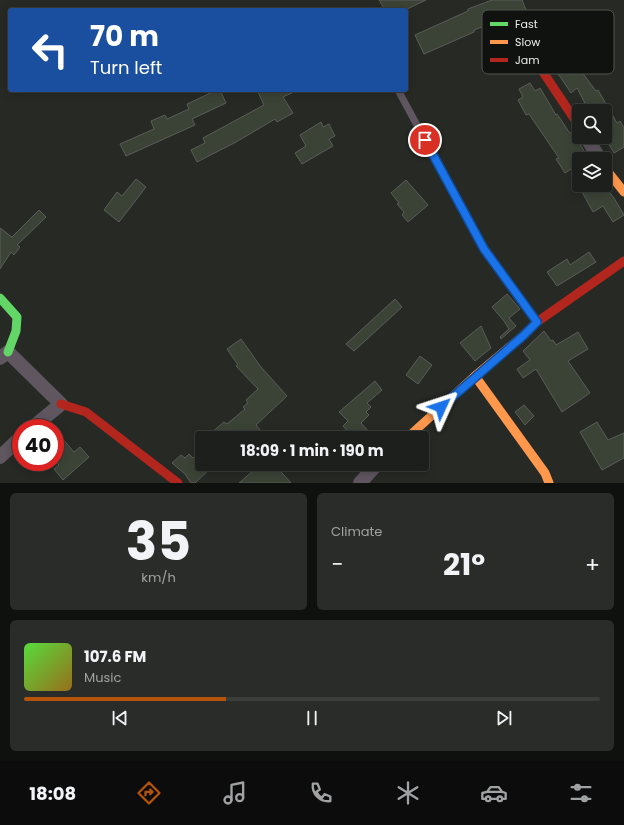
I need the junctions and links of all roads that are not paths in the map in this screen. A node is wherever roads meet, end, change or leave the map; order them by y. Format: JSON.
{"nodes":[{"id":1,"x":544,"y":74,"type":"edge"},
{"id":2,"x":399,"y":92,"type":"edge"},
{"id":3,"x":572,"y":115,"type":"edge"},
{"id":4,"x":612,"y":177,"type":"edge"},
{"id":5,"x":624,"y":192,"type":"edge"},
{"id":6,"x":624,"y":261,"type":"edge"},
{"id":7,"x":0,"y":298,"type":"edge"},
{"id":8,"x":537,"y":322,"type":"junction"},
{"id":9,"x":4,"y":355,"type":"edge"},
{"id":10,"x":475,"y":376,"type":"junction"},
{"id":11,"x":61,"y":404,"type":"junction"},
{"id":12,"x":43,"y":419,"type":"edge"},
{"id":13,"x":415,"y":431,"type":"edge"},
{"id":14,"x":12,"y":446,"type":"edge"},
{"id":15,"x":0,"y":457,"type":"edge"},
{"id":16,"x":371,"y":471,"type":"edge"},
{"id":17,"x":178,"y":483,"type":"edge"},
{"id":18,"x":360,"y":483,"type":"edge"},
{"id":19,"x":550,"y":483,"type":"edge"}],
"edges":[{"from":1,"to":3,"type":"street"},
{"from":2,"to":8,"type":"lane"},
{"from":4,"to":5,"type":"street"},
{"from":6,"to":8,"type":"street"},
{"from":7,"to":9,"type":"street"},
{"from":8,"to":10,"type":"street"},
{"from":9,"to":11,"type":"street"},
{"from":10,"to":13,"type":"street"},
{"from":10,"to":19,"type":"street"},
{"from":11,"to":12,"type":"street"},
{"from":11,"to":17,"type":"street"},
{"from":14,"to":15,"type":"street"},
{"from":16,"to":18,"type":"street"}]}
